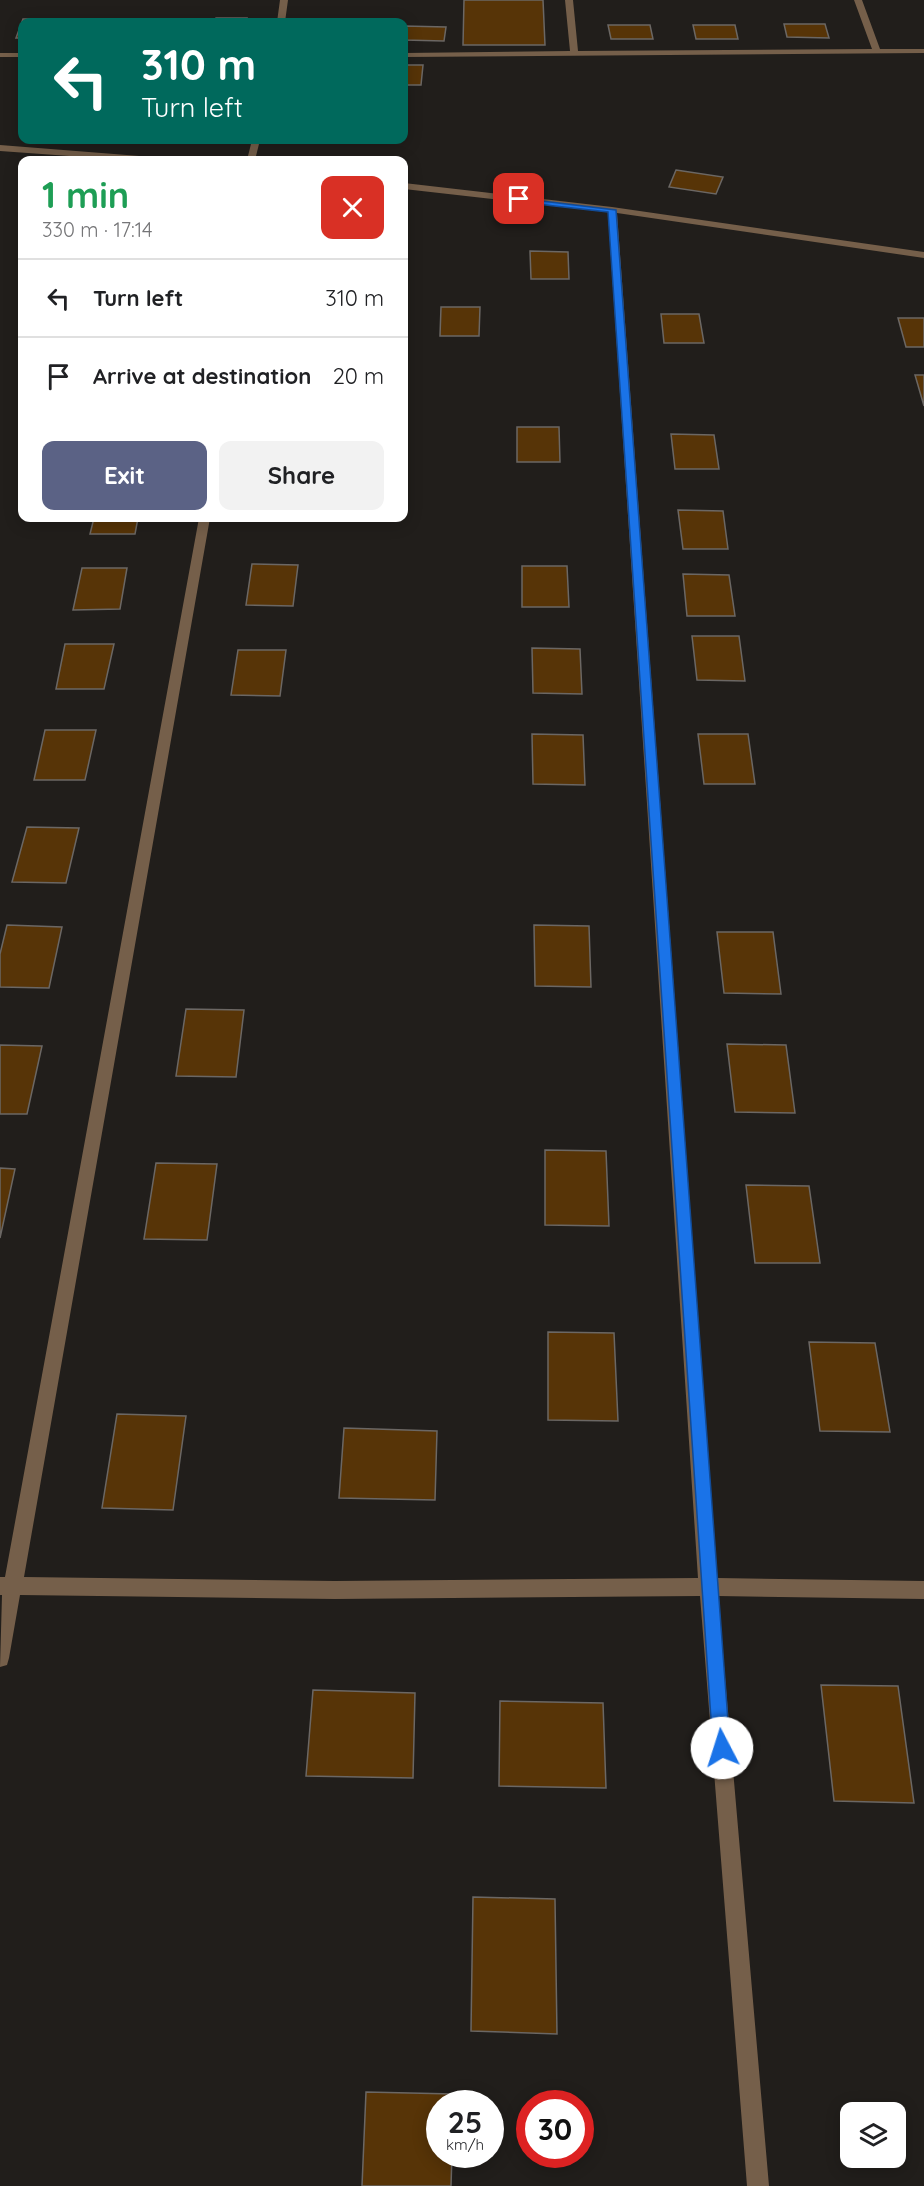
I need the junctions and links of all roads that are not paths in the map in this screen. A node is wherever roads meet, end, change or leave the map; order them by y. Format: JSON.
{"nodes":[{"id":1,"x":284,"y":0,"type":"edge"},
{"id":2,"x":569,"y":0,"type":"edge"},
{"id":3,"x":858,"y":0,"type":"edge"},
{"id":4,"x":282,"y":18,"type":"edge"},
{"id":5,"x":877,"y":51,"type":"junction"},
{"id":6,"x":924,"y":51,"type":"edge"},
{"id":7,"x":574,"y":54,"type":"junction"},
{"id":8,"x":0,"y":55,"type":"edge"},
{"id":9,"x":18,"y":55,"type":"edge"},
{"id":10,"x":408,"y":56,"type":"edge"},
{"id":11,"x":0,"y":148,"type":"edge"},
{"id":12,"x":102,"y":156,"type":"edge"},
{"id":13,"x":408,"y":186,"type":"edge"},
{"id":14,"x":612,"y":210,"type":"junction"},
{"id":15,"x":924,"y":255,"type":"edge"},
{"id":16,"x":203,"y":522,"type":"edge"},
{"id":17,"x":6,"y":1586,"type":"edge"},
{"id":18,"x":708,"y":1587,"type":"junction"},
{"id":19,"x":924,"y":1590,"type":"edge"},
{"id":20,"x":0,"y":1658,"type":"edge"},
{"id":21,"x":758,"y":2186,"type":"edge"}],
"edges":[{"from":1,"to":4,"type":"street"},
{"from":2,"to":7,"type":"street"},
{"from":3,"to":5,"type":"street"},
{"from":5,"to":6,"type":"street"},
{"from":5,"to":7,"type":"street"},
{"from":7,"to":10,"type":"street"},
{"from":8,"to":9,"type":"street"},
{"from":11,"to":12,"type":"street"},
{"from":13,"to":14,"type":"street"},
{"from":14,"to":15,"type":"street"},
{"from":14,"to":18,"type":"street"},
{"from":16,"to":17,"type":"street"},
{"from":17,"to":18,"type":"street"},
{"from":17,"to":20,"type":"street"},
{"from":18,"to":19,"type":"street"},
{"from":18,"to":21,"type":"street"}]}
